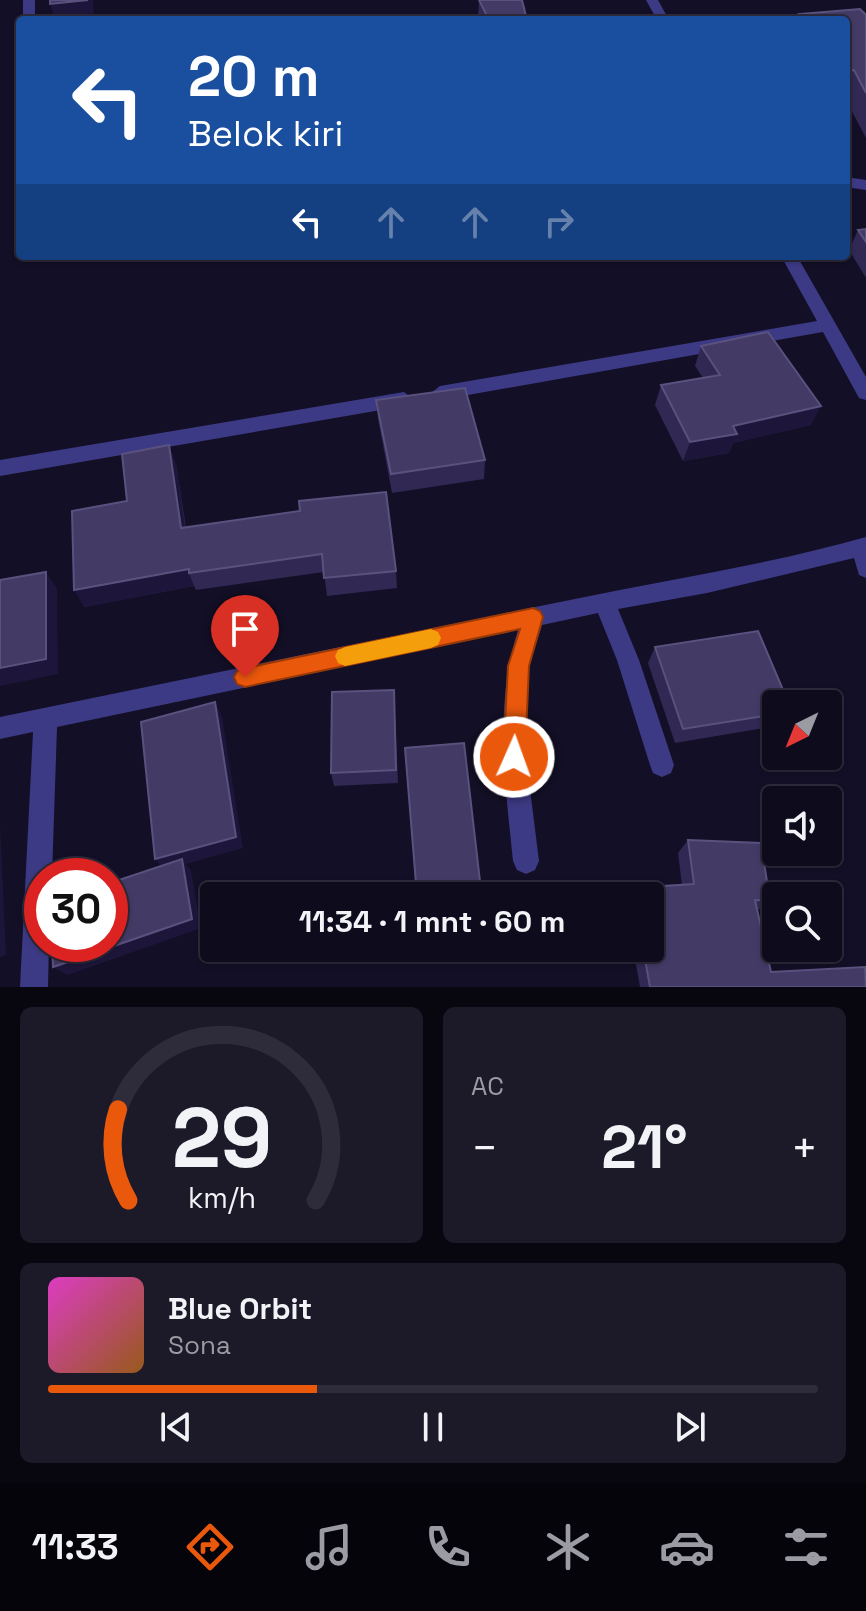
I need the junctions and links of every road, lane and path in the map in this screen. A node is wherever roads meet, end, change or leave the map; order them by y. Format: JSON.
{"nodes":[{"id":1,"x":791,"y":260,"type":"edge"},
{"id":2,"x":830,"y":325,"type":"junction"},
{"id":3,"x":866,"y":393,"type":"edge"},
{"id":4,"x":0,"y":468,"type":"edge"},
{"id":5,"x":865,"y":554,"type":"edge"},
{"id":6,"x":604,"y":602,"type":"junction"},
{"id":7,"x":533,"y":617,"type":"junction"},
{"id":8,"x":45,"y":721,"type":"junction"},
{"id":9,"x":0,"y":728,"type":"edge"},
{"id":10,"x":662,"y":765,"type":"dead end"},
{"id":11,"x":526,"y":861,"type":"dead end"},
{"id":12,"x":34,"y":987,"type":"edge"}],
"edges":[{"from":1,"to":2,"type":"street"},
{"from":2,"to":3,"type":"street"},
{"from":2,"to":4,"type":"street"},
{"from":5,"to":6,"type":"street"},
{"from":6,"to":7,"type":"street"},
{"from":6,"to":10,"type":"street"},
{"from":7,"to":8,"type":"street"},
{"from":7,"to":11,"type":"street"},
{"from":8,"to":9,"type":"street"},
{"from":8,"to":12,"type":"street"}]}
